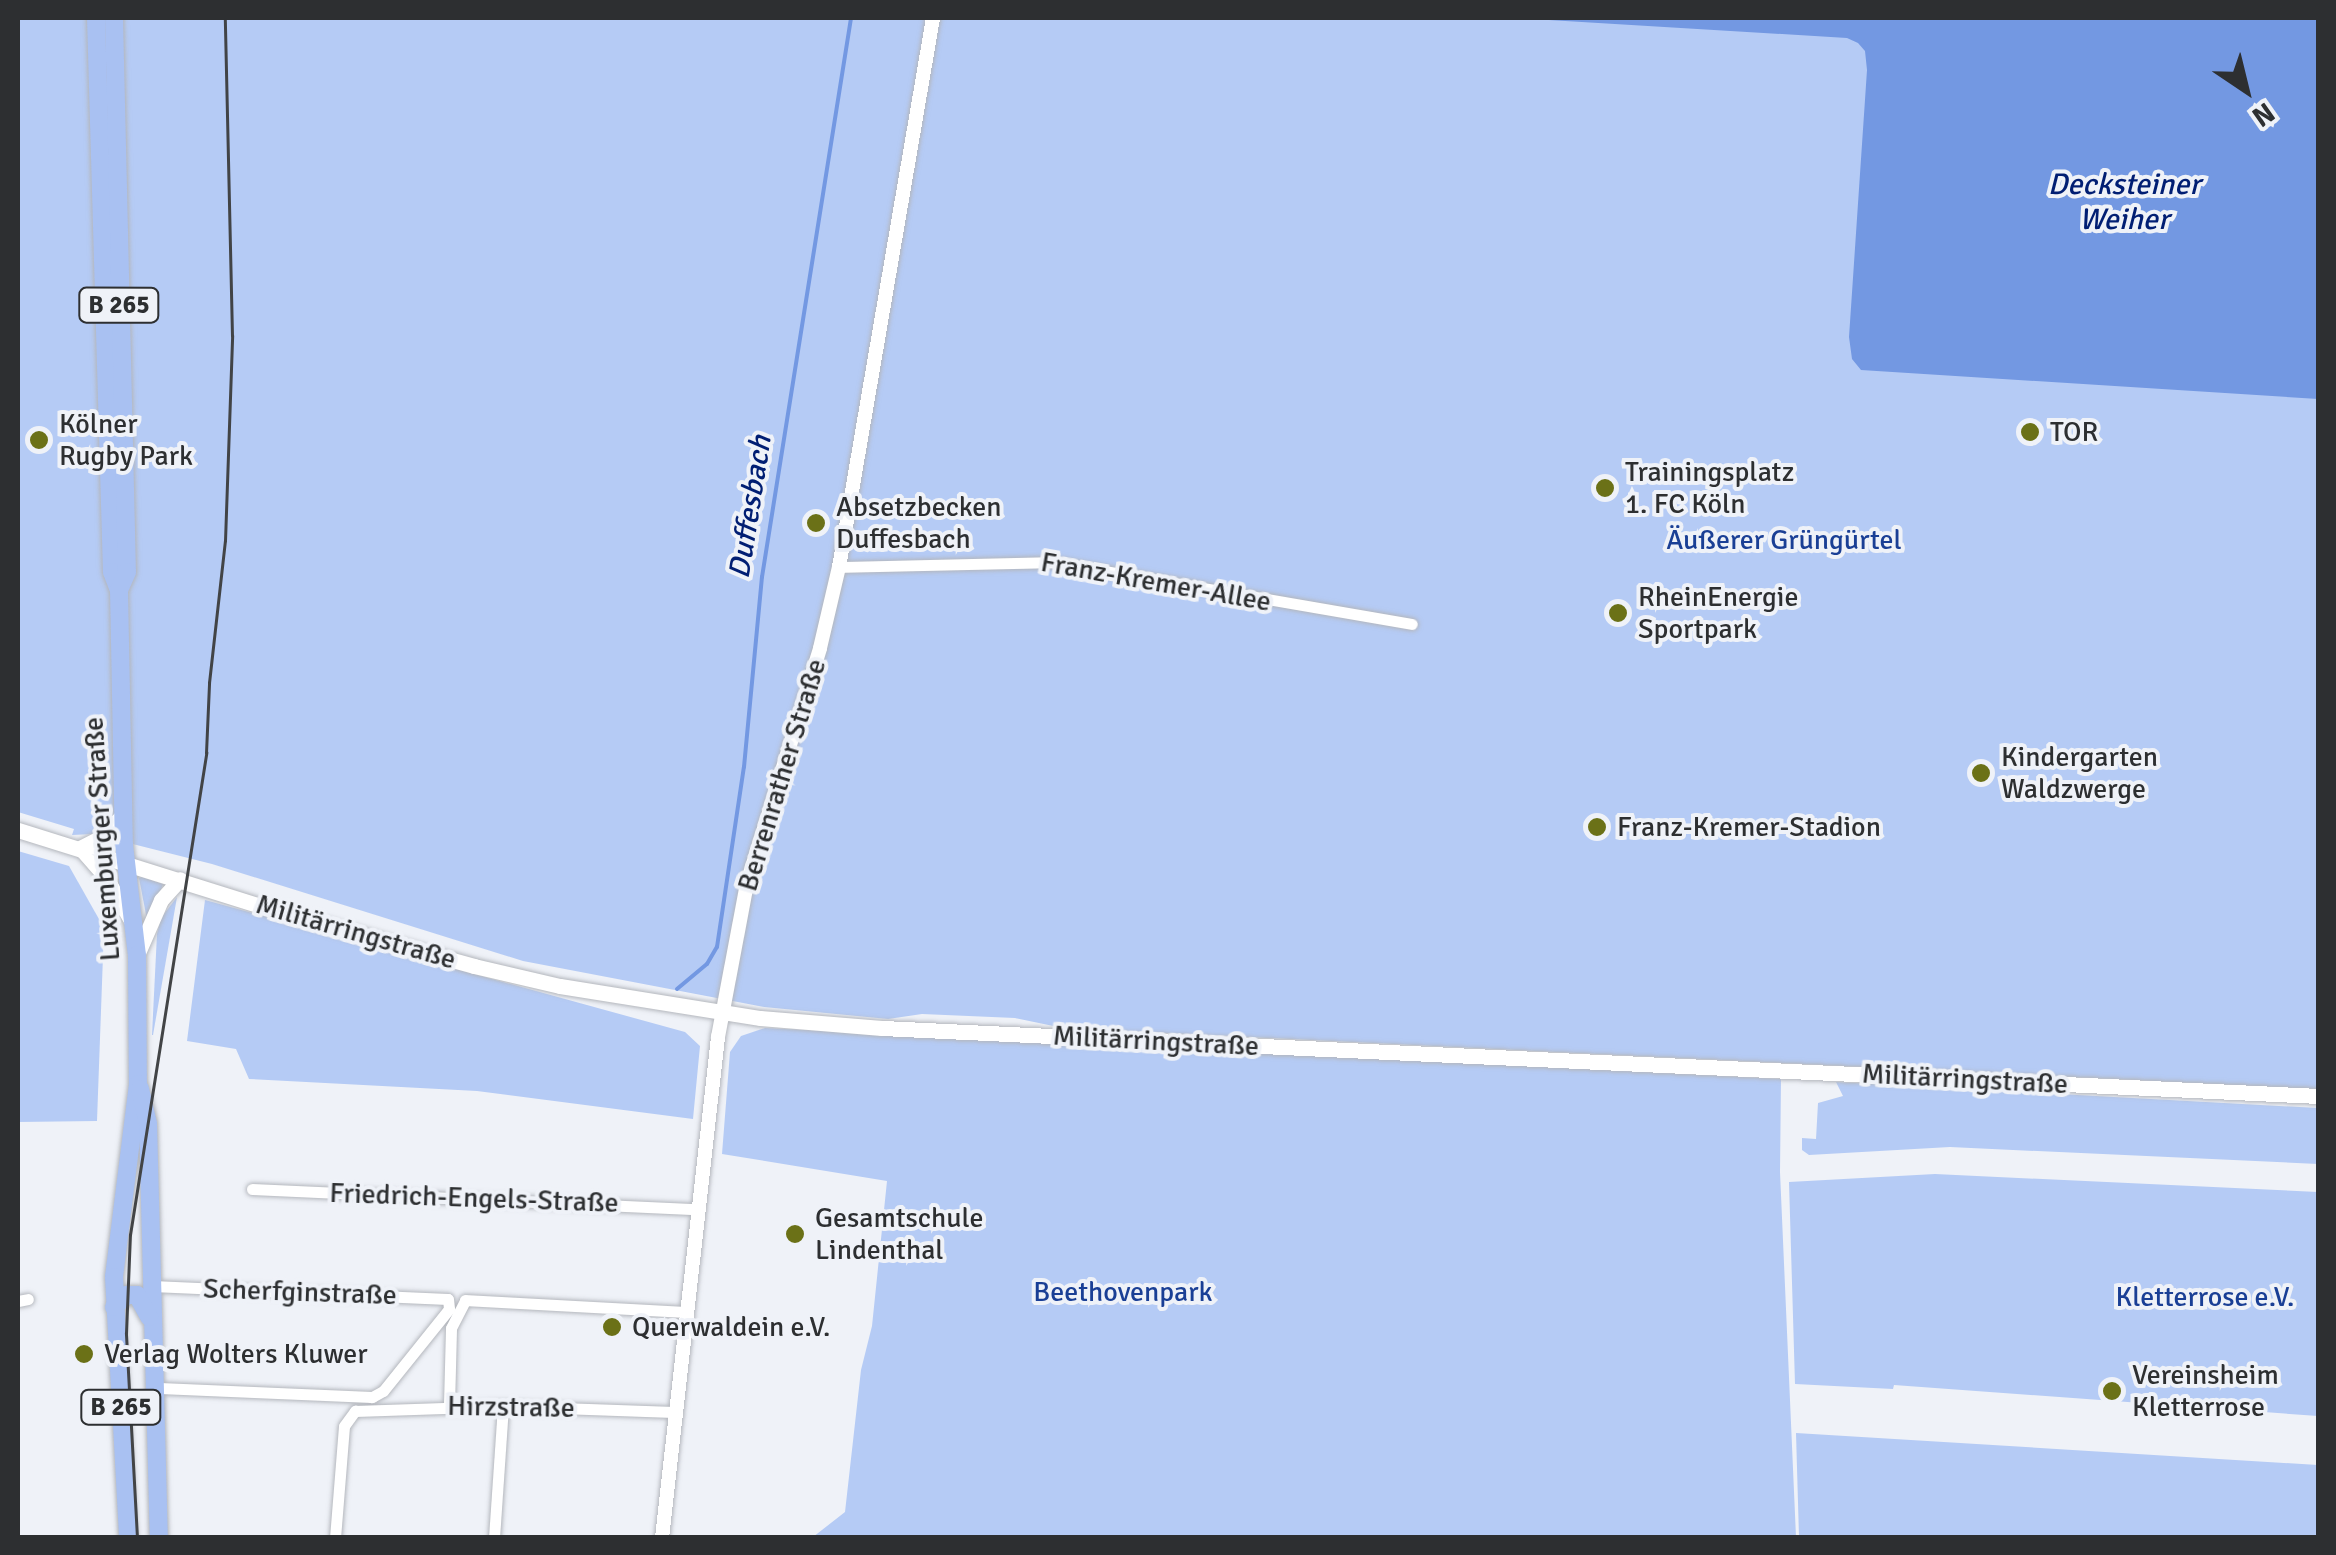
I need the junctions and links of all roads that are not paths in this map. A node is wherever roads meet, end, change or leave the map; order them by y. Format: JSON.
{"nodes":[{"id":1,"x":96,"y":18,"type":"edge"},
{"id":2,"x":114,"y":18,"type":"edge"},
{"id":3,"x":933,"y":18,"type":"edge"},
{"id":4,"x":839,"y":568,"type":"junction"},
{"id":5,"x":119,"y":590,"type":"junction"},
{"id":6,"x":1412,"y":624,"type":"dead end"},
{"id":7,"x":124,"y":813,"type":"junction"},
{"id":8,"x":18,"y":830,"type":"edge"},
{"id":9,"x":80,"y":848,"type":"junction"},
{"id":10,"x":126,"y":861,"type":"junction"},
{"id":11,"x":180,"y":879,"type":"junction"},
{"id":12,"x":134,"y":926,"type":"junction"},
{"id":13,"x":138,"y":955,"type":"junction"},
{"id":14,"x":722,"y":1013,"type":"junction"},
{"id":15,"x":138,"y":1084,"type":"junction"},
{"id":16,"x":2318,"y":1096,"type":"edge"},
{"id":17,"x":252,"y":1189,"type":"dead end"},
{"id":18,"x":697,"y":1209,"type":"junction"},
{"id":19,"x":152,"y":1286,"type":"junction"},
{"id":20,"x":114,"y":1306,"type":"junction"},
{"id":21,"x":685,"y":1312,"type":"junction"},
{"id":22,"x":153,"y":1326,"type":"junction"},
{"id":23,"x":153,"y":1388,"type":"junction"},
{"id":24,"x":449,"y":1406,"type":"junction"},
{"id":25,"x":503,"y":1406,"type":"junction"},
{"id":26,"x":674,"y":1412,"type":"junction"},
{"id":27,"x":128,"y":1538,"type":"edge"},
{"id":28,"x":158,"y":1538,"type":"edge"},
{"id":29,"x":335,"y":1538,"type":"edge"},
{"id":30,"x":494,"y":1538,"type":"edge"},
{"id":31,"x":662,"y":1538,"type":"edge"}],
"edges":[{"from":1,"to":5,"type":"main road","name":"Luxemburger Straße","number":"B 265"},
{"from":2,"to":5,"type":"main road","name":"Luxemburger Straße","number":"B 265"},
{"from":3,"to":4,"type":"street","name":"Berrenrather Straße"},
{"from":4,"to":6,"type":"street","name":"Franz-Kremer-Allee"},
{"from":4,"to":14,"type":"street","name":"Berrenrather Straße"},
{"from":5,"to":7,"type":"main road","name":"Luxemburger Straße","number":"B 265"},
{"from":7,"to":9,"type":"main road"},
{"from":7,"to":10,"type":"main road","name":"Luxemburger Straße","number":"B 265"},
{"from":8,"to":9,"type":"main road","name":"Militärringstraße"},
{"from":9,"to":10,"type":"main road","name":"Militärringstraße"},
{"from":9,"to":12,"type":"main road"},
{"from":10,"to":11,"type":"main road","name":"Militärringstraße"},
{"from":10,"to":12,"type":"main road","name":"Luxemburger Straße","number":"B 265"},
{"from":11,"to":13,"type":"main road"},
{"from":11,"to":14,"type":"main road","name":"Militärringstraße"},
{"from":12,"to":13,"type":"main road","name":"Luxemburger Straße","number":"B 265"},
{"from":13,"to":15,"type":"main road","name":"Luxemburger Straße","number":"B 265"},
{"from":14,"to":16,"type":"main road","name":"Militärringstraße"},
{"from":14,"to":18,"type":"street","name":"Berrenrather Straße"},
{"from":15,"to":19,"type":"main road","name":"Luxemburger Straße","number":"B 265"},
{"from":15,"to":20,"type":"main road","name":"Luxemburger Straße","number":"B 265"},
{"from":17,"to":18,"type":"street","name":"Friedrich-Engels-Straße"},
{"from":18,"to":21,"type":"street","name":"Berrenrather Straße"},
{"from":19,"to":22,"type":"main road","name":"Luxemburger Straße","number":"B 265"},
{"from":19,"to":23,"type":"street","name":"Scherfginstraße"},
{"from":20,"to":22,"type":"main road"},
{"from":20,"to":27,"type":"main road","name":"Luxemburger Straße","number":"B 265"},
{"from":21,"to":24,"type":"street"},
{"from":21,"to":26,"type":"street","name":"Berrenrather Straße"},
{"from":22,"to":23,"type":"main road","name":"Luxemburger Straße","number":"B 265"},
{"from":23,"to":28,"type":"main road","name":"Luxemburger Straße","number":"B 265"},
{"from":24,"to":25,"type":"street","name":"Hirzstraße"},
{"from":24,"to":29,"type":"street","name":"Hirzstraße"},
{"from":25,"to":26,"type":"street","name":"Hirzstraße"},
{"from":25,"to":30,"type":"street"},
{"from":26,"to":31,"type":"street","name":"Berrenrather Straße"}]}
